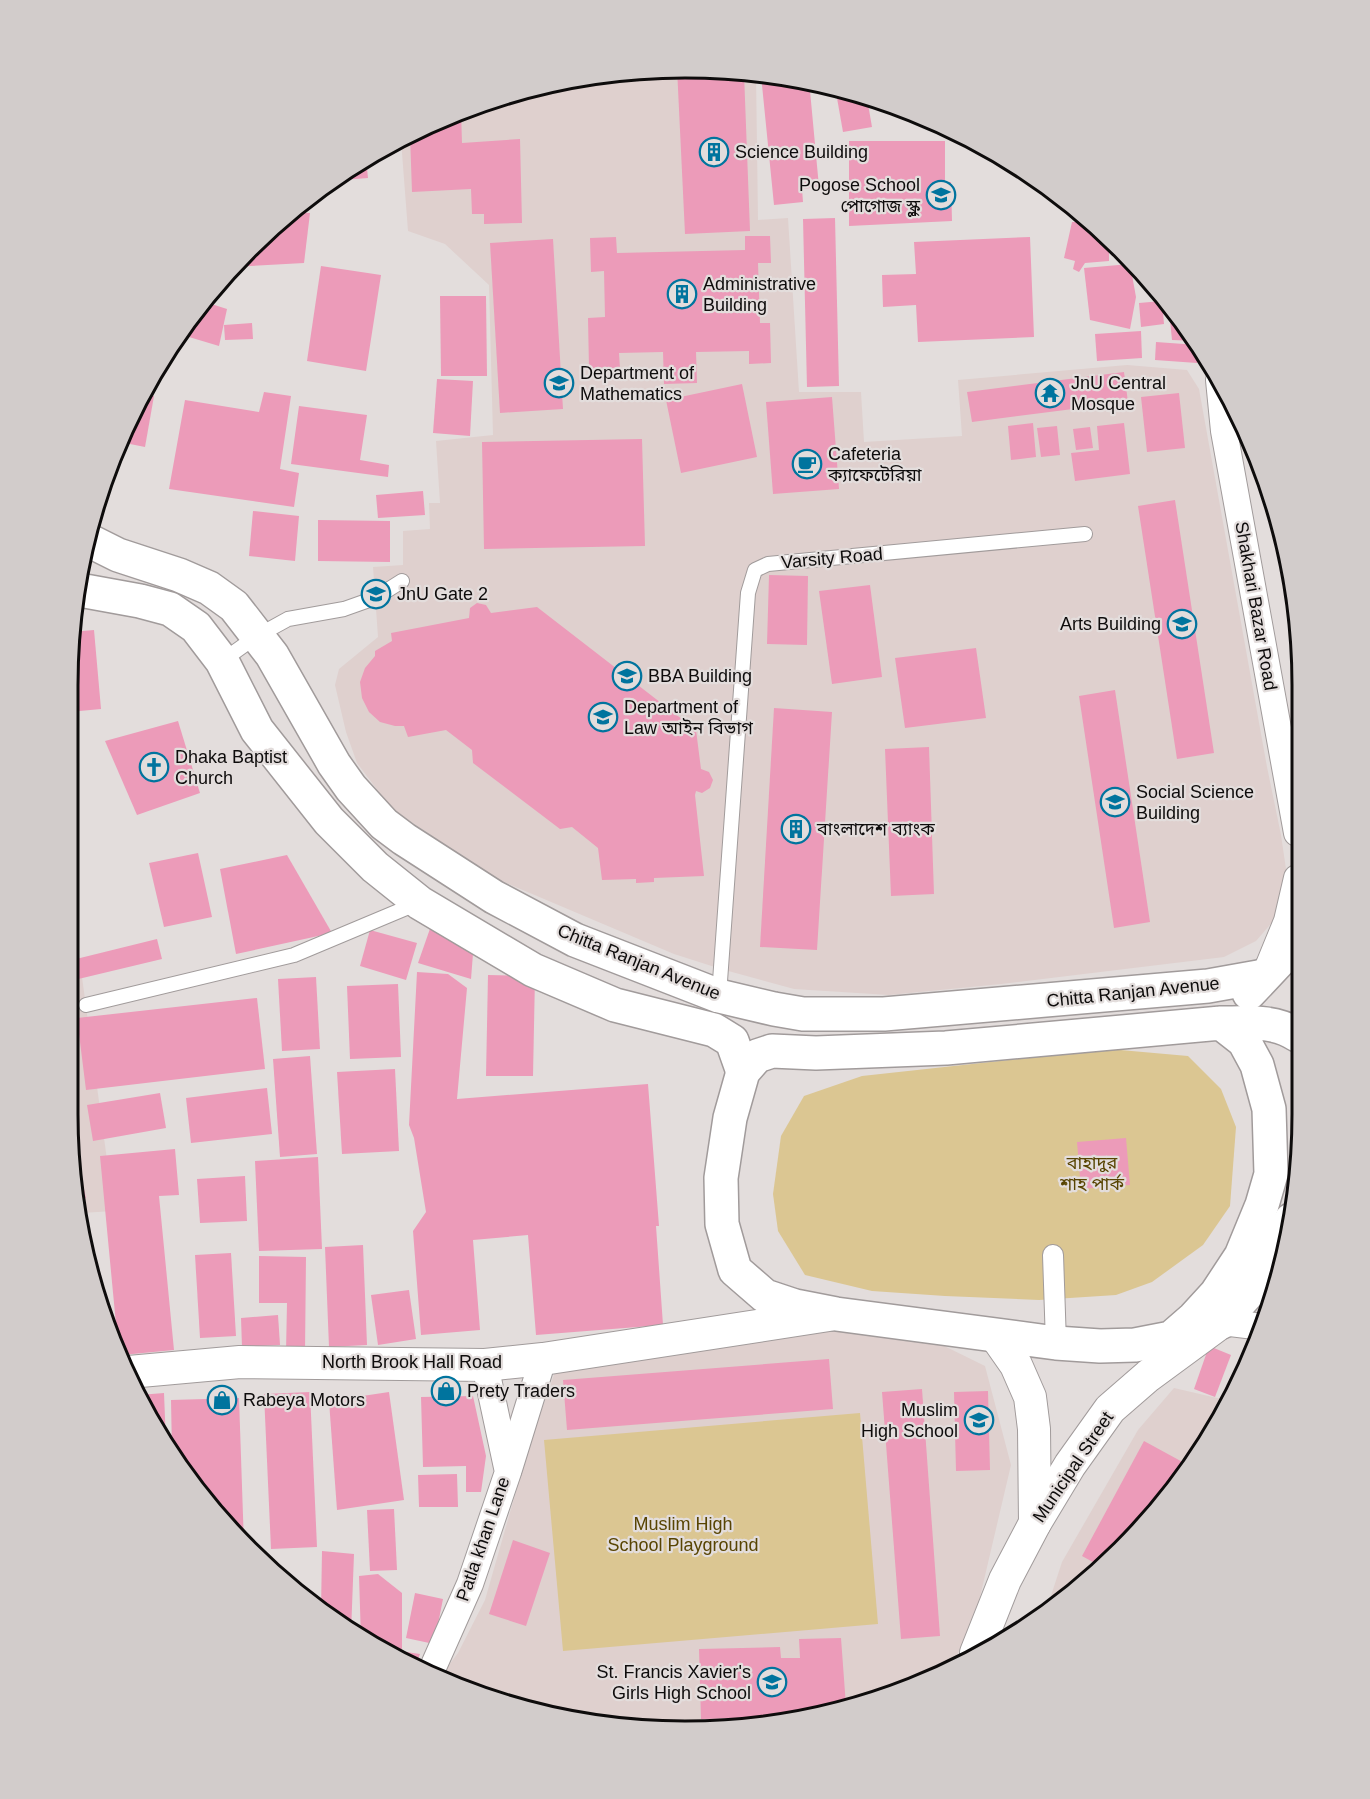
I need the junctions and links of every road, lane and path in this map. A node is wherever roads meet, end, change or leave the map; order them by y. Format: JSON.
{"nodes":[{"id":1,"x":1221,"y":402,"type":"edge"},
{"id":2,"x":1085,"y":534,"type":"dead end"},
{"id":3,"x":95,"y":544,"type":"edge"},
{"id":4,"x":402,"y":581,"type":"dead end"},
{"id":5,"x":86,"y":591,"type":"edge"},
{"id":6,"x":257,"y":636,"type":"junction"},
{"id":7,"x":222,"y":661,"type":"junction"},
{"id":8,"x":1292,"y":805,"type":"edge"},
{"id":9,"x":1292,"y":900,"type":"edge"},
{"id":10,"x":420,"y":903,"type":"junction"},
{"id":11,"x":1292,"y":947,"type":"edge"},
{"id":12,"x":1264,"y":976,"type":"junction"},
{"id":13,"x":86,"y":1005,"type":"dead end"},
{"id":14,"x":774,"y":1009,"type":"junction"},
{"id":15,"x":717,"y":1013,"type":"junction"},
{"id":16,"x":1221,"y":1023,"type":"junction"},
{"id":17,"x":1292,"y":1032,"type":"edge"},
{"id":18,"x":772,"y":1051,"type":"junction"},
{"id":19,"x":743,"y":1072,"type":"junction"},
{"id":20,"x":1053,"y":1255,"type":"dead end"},
{"id":21,"x":1269,"y":1277,"type":"edge"},
{"id":22,"x":836,"y":1314,"type":"junction"},
{"id":23,"x":1222,"y":1322,"type":"junction"},
{"id":24,"x":1254,"y":1326,"type":"edge"},
{"id":25,"x":995,"y":1335,"type":"junction"},
{"id":26,"x":1171,"y":1338,"type":"junction"},
{"id":27,"x":1056,"y":1343,"type":"junction"},
{"id":28,"x":543,"y":1359,"type":"junction"},
{"id":29,"x":485,"y":1365,"type":"junction"},
{"id":30,"x":136,"y":1371,"type":"edge"},
{"id":31,"x":508,"y":1472,"type":"junction"},
{"id":32,"x":1035,"y":1523,"type":"junction"},
{"id":33,"x":979,"y":1644,"type":"edge"},
{"id":34,"x":434,"y":1666,"type":"edge"}],
"edges":[{"from":1,"to":8,"type":"street","name":"Shakhari Bazar Road"},
{"from":2,"to":15,"type":"lane","name":"Varsity Road"},
{"from":3,"to":6,"type":"main road","name":"Chitta Ranjan Avenue"},
{"from":4,"to":6,"type":"lane"},
{"from":5,"to":7,"type":"main road","name":"Chitta Ranjan Avenue"},
{"from":6,"to":7,"type":"lane"},
{"from":6,"to":15,"type":"main road","name":"Chitta Ranjan Avenue"},
{"from":7,"to":10,"type":"main road","name":"Chitta Ranjan Avenue"},
{"from":9,"to":12,"type":"street"},
{"from":10,"to":13,"type":"lane"},
{"from":10,"to":15,"type":"main road","name":"Chitta Ranjan Avenue"},
{"from":11,"to":12,"type":"main road"},
{"from":12,"to":14,"type":"main road","name":"Chitta Ranjan Avenue"},
{"from":12,"to":16,"type":"main road"},
{"from":14,"to":15,"type":"main road","name":"Chitta Ranjan Avenue"},
{"from":14,"to":18,"type":"main road"},
{"from":15,"to":19,"type":"main road","name":"Chitta Ranjan Avenue"},
{"from":16,"to":17,"type":"main road"},
{"from":16,"to":18,"type":"main road"},
{"from":16,"to":26,"type":"main road"},
{"from":18,"to":19,"type":"main road"},
{"from":19,"to":22,"type":"main road","name":"Municipal Street"},
{"from":20,"to":27,"type":"street"},
{"from":21,"to":23,"type":"main road","name":"Municipal Street"},
{"from":22,"to":25,"type":"main road","name":"Municipal Street"},
{"from":22,"to":28,"type":"street","name":"North Brook Hall Road"},
{"from":23,"to":24,"type":"street"},
{"from":23,"to":26,"type":"main road","name":"Municipal Street"},
{"from":23,"to":32,"type":"street","name":"Municipal Street"},
{"from":25,"to":27,"type":"main road","name":"Municipal Street"},
{"from":25,"to":32,"type":"street"},
{"from":26,"to":27,"type":"main road","name":"Municipal Street"},
{"from":28,"to":29,"type":"street","name":"North Brook Hall Road"},
{"from":28,"to":31,"type":"street"},
{"from":29,"to":30,"type":"street","name":"North Brook Hall Road"},
{"from":29,"to":31,"type":"street","name":"Patla khan Lane"},
{"from":31,"to":34,"type":"street","name":"Patla khan Lane"},
{"from":32,"to":33,"type":"street","name":"Municipal Street"}]}
